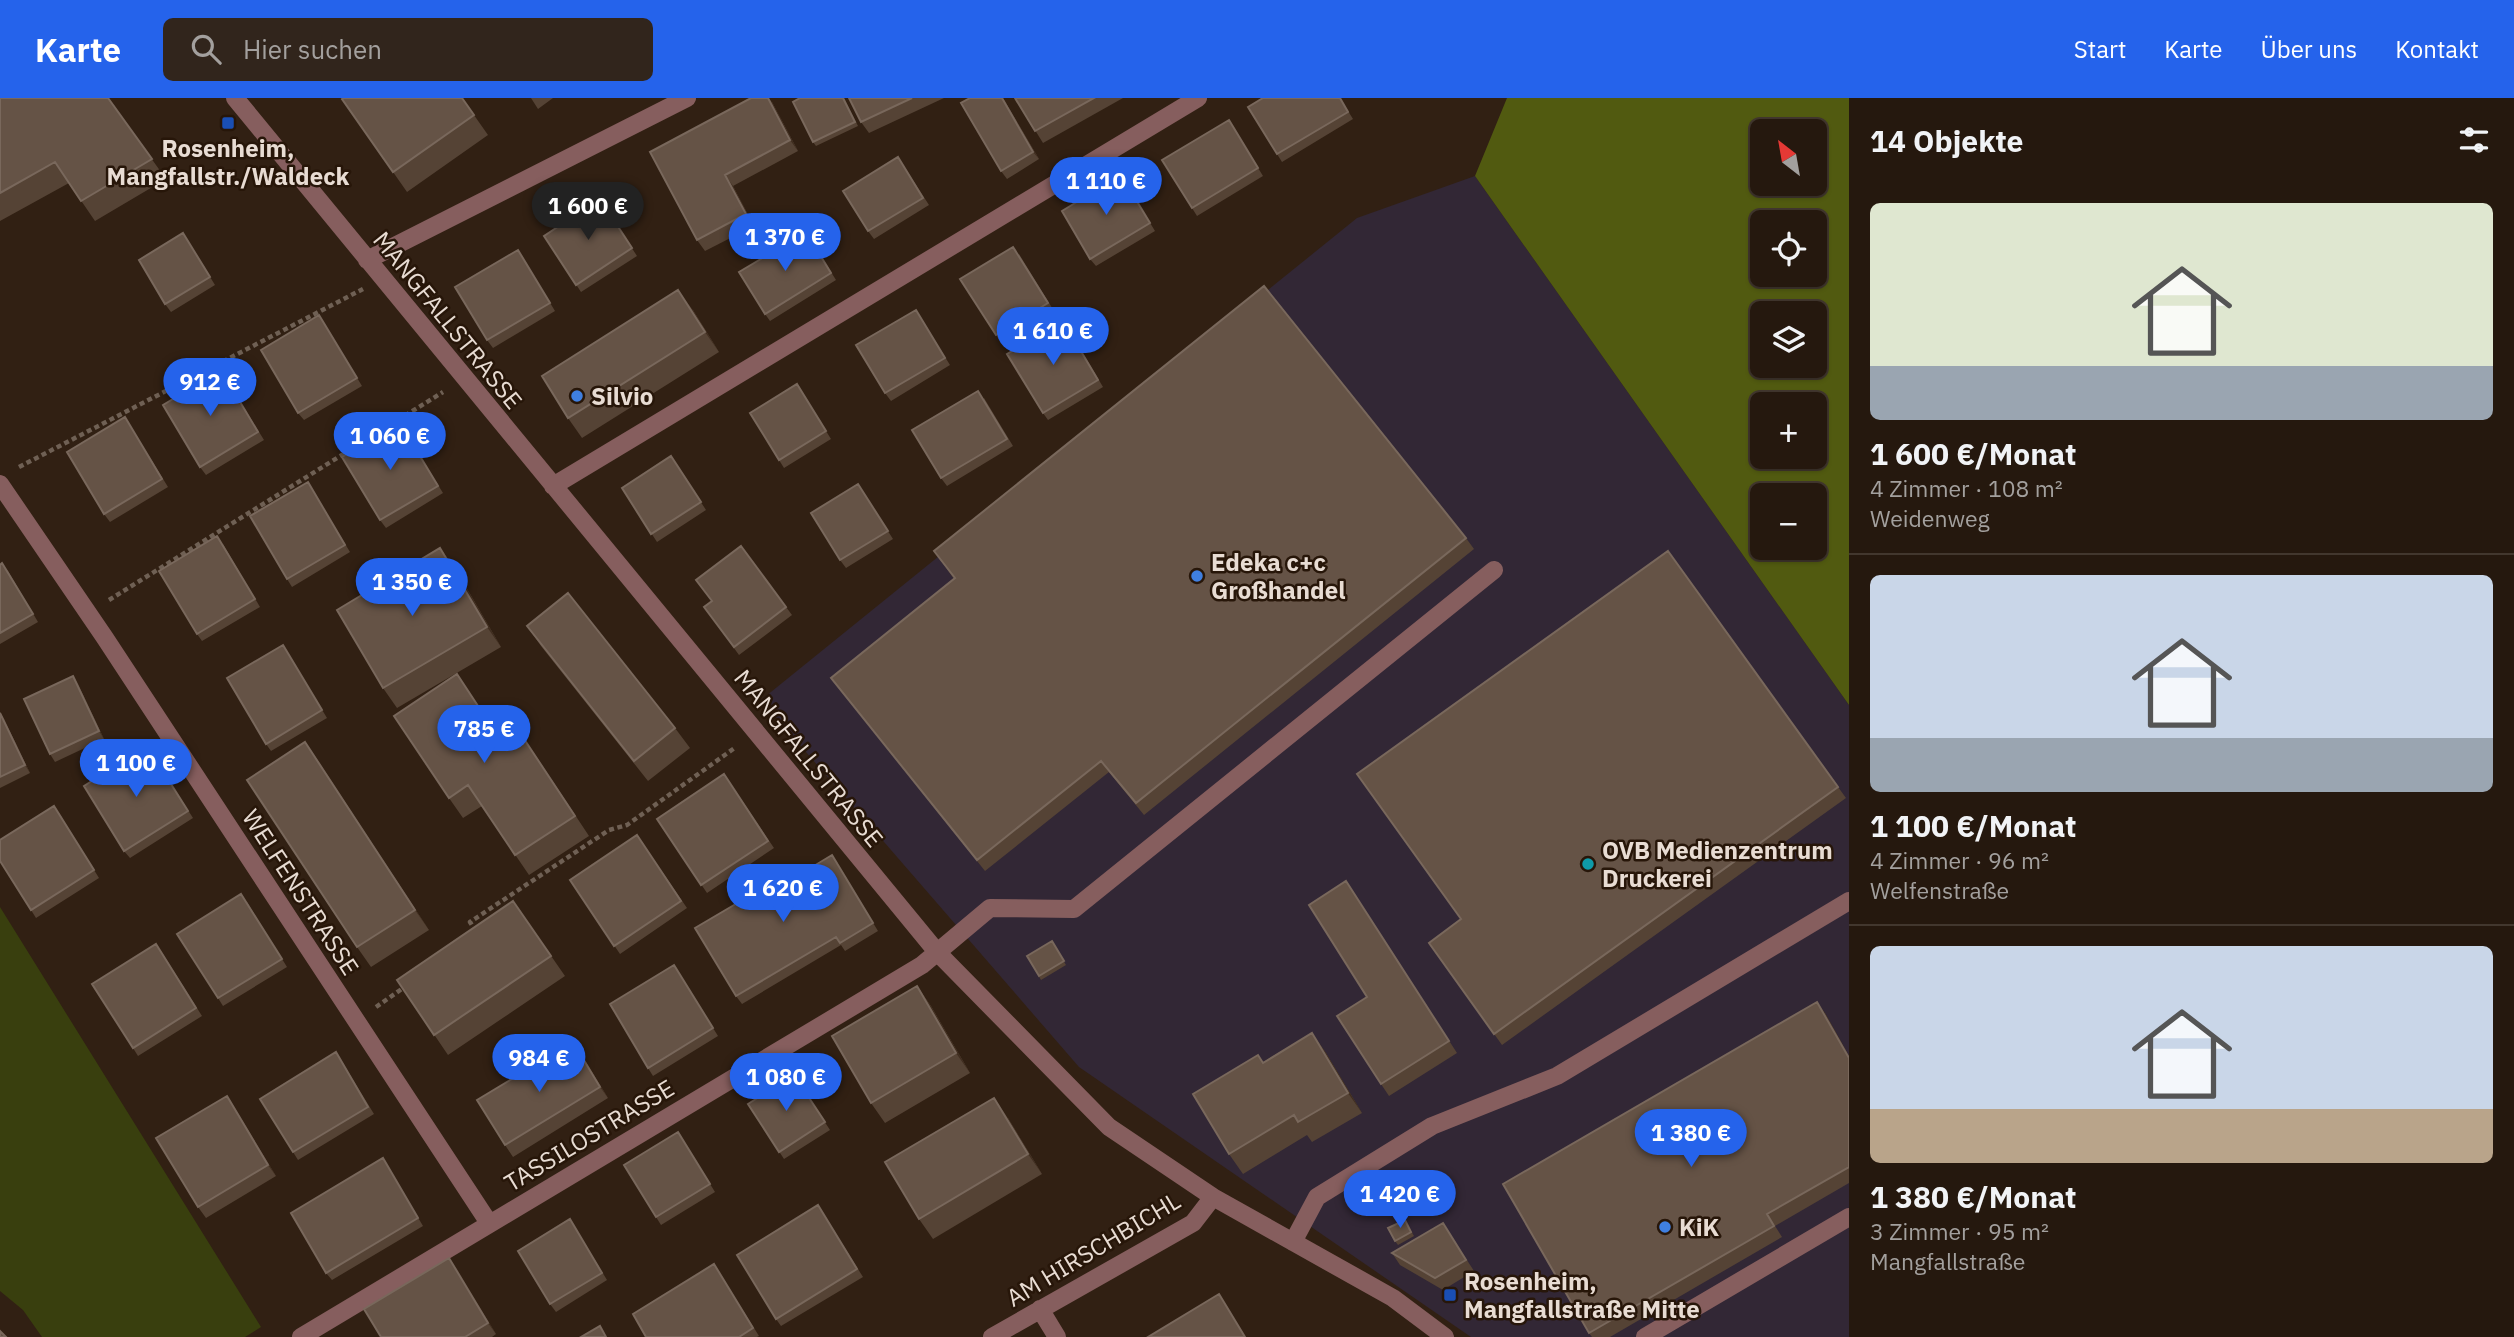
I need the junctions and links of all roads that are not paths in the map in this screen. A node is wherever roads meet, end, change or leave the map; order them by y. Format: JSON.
{"nodes":[{"id":1,"x":235,"y":98,"type":"edge"},
{"id":2,"x":685,"y":98,"type":"edge"},
{"id":3,"x":1198,"y":98,"type":"edge"},
{"id":4,"x":367,"y":260,"type":"junction"},
{"id":5,"x":6,"y":478,"type":"edge"},
{"id":6,"x":553,"y":486,"type":"junction"},
{"id":7,"x":1494,"y":570,"type":"dead end"},
{"id":8,"x":1849,"y":901,"type":"edge"},
{"id":9,"x":937,"y":952,"type":"junction"},
{"id":10,"x":1213,"y":1197,"type":"junction"},
{"id":11,"x":1849,"y":1217,"type":"edge"},
{"id":12,"x":489,"y":1223,"type":"junction"},
{"id":13,"x":1293,"y":1242,"type":"junction"},
{"id":14,"x":1040,"y":1309,"type":"junction"},
{"id":15,"x":301,"y":1337,"type":"edge"},
{"id":16,"x":992,"y":1337,"type":"edge"},
{"id":17,"x":1057,"y":1337,"type":"edge"},
{"id":18,"x":1445,"y":1337,"type":"edge"},
{"id":19,"x":1645,"y":1337,"type":"edge"}],
"edges":[{"from":1,"to":4,"type":"street","name":"MANGFALLSTRASSE"},
{"from":2,"to":4,"type":"street"},
{"from":3,"to":6,"type":"street"},
{"from":4,"to":6,"type":"street","name":"MANGFALLSTRASSE"},
{"from":5,"to":12,"type":"street","name":"WELFENSTRASSE"},
{"from":6,"to":9,"type":"street","name":"MANGFALLSTRASSE"},
{"from":7,"to":9,"type":"street","name":"TASSILOSTRASSE"},
{"from":8,"to":13,"type":"street"},
{"from":9,"to":10,"type":"street","name":"MANGFALLSTRASSE"},
{"from":9,"to":12,"type":"street","name":"TASSILOSTRASSE"},
{"from":10,"to":13,"type":"street","name":"MANGFALLSTRASSE"},
{"from":10,"to":14,"type":"street","name":"AM HIRSCHBICHL"},
{"from":11,"to":19,"type":"street"},
{"from":12,"to":15,"type":"street","name":"TASSILOSTRASSE"},
{"from":13,"to":18,"type":"street","name":"MANGFALLSTRASSE"},
{"from":14,"to":16,"type":"street","name":"AM HIRSCHBICHL"},
{"from":14,"to":17,"type":"street"}]}
